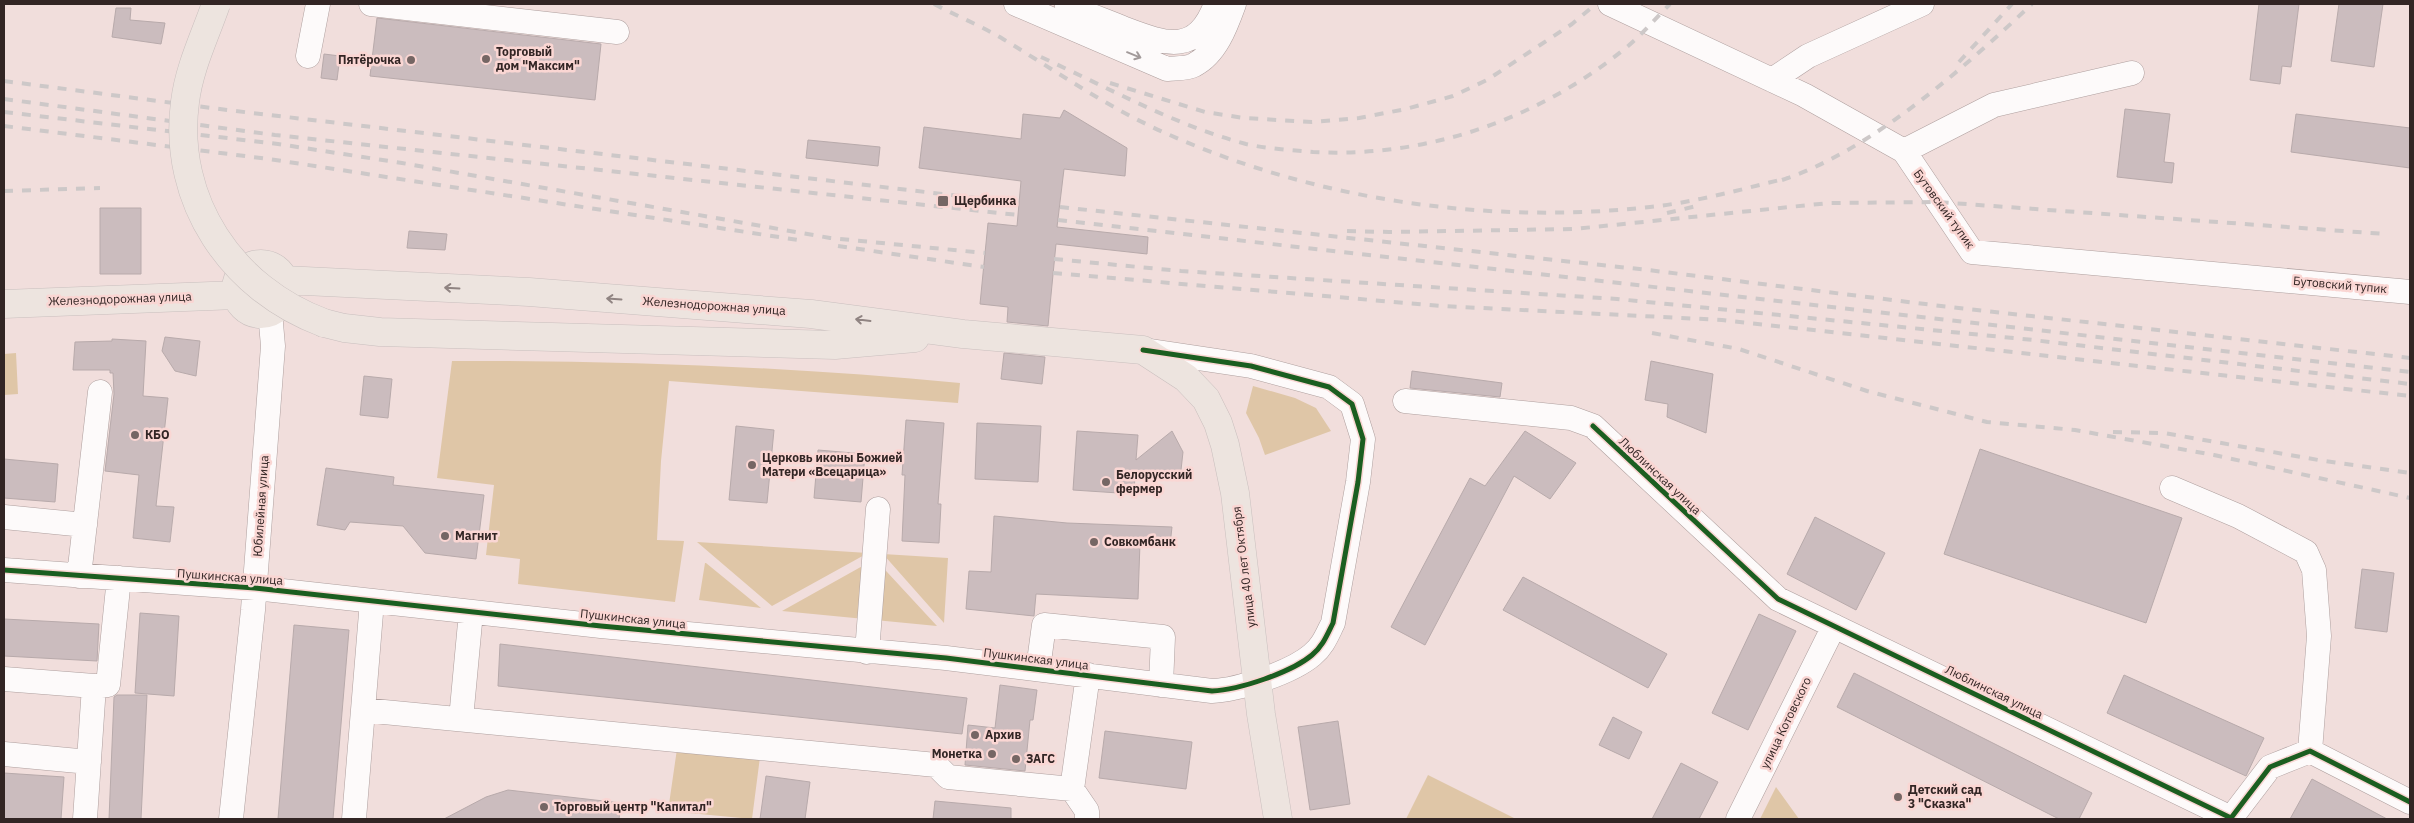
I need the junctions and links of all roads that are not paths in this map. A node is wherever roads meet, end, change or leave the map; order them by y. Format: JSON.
{"nodes":[{"id":1,"x":216,"y":4,"type":"edge"},
{"id":2,"x":318,"y":4,"type":"edge"},
{"id":3,"x":371,"y":4,"type":"edge"},
{"id":4,"x":1016,"y":4,"type":"edge"},
{"id":5,"x":1216,"y":4,"type":"edge"},
{"id":6,"x":1234,"y":4,"type":"edge"},
{"id":7,"x":1610,"y":4,"type":"edge"},
{"id":8,"x":1922,"y":4,"type":"edge"},
{"id":9,"x":1067,"y":12,"type":"edge"},
{"id":10,"x":617,"y":32,"type":"dead end"},
{"id":11,"x":308,"y":56,"type":"dead end"},
{"id":12,"x":2132,"y":73,"type":"dead end"},
{"id":13,"x":1772,"y":80,"type":"junction"},
{"id":14,"x":1904,"y":152,"type":"junction"},
{"id":15,"x":284,"y":280,"type":"junction"},
{"id":16,"x":2410,"y":292,"type":"edge"},
{"id":17,"x":236,"y":295,"type":"junction"},
{"id":18,"x":4,"y":304,"type":"edge"},
{"id":19,"x":270,"y":312,"type":"junction"},
{"id":20,"x":963,"y":334,"type":"junction"},
{"id":21,"x":1143,"y":350,"type":"junction"},
{"id":22,"x":100,"y":392,"type":"dead end"},
{"id":23,"x":1405,"y":401,"type":"dead end"},
{"id":24,"x":2172,"y":488,"type":"dead end"},
{"id":25,"x":878,"y":509,"type":"dead end"},
{"id":26,"x":4,"y":517,"type":"edge"},
{"id":27,"x":84,"y":526,"type":"junction"},
{"id":28,"x":4,"y":570,"type":"edge"},
{"id":29,"x":79,"y":576,"type":"junction"},
{"id":30,"x":119,"y":578,"type":"junction"},
{"id":31,"x":254,"y":588,"type":"junction"},
{"id":32,"x":372,"y":601,"type":"junction"},
{"id":33,"x":471,"y":612,"type":"junction"},
{"id":34,"x":1834,"y":626,"type":"junction"},
{"id":35,"x":867,"y":652,"type":"junction"},
{"id":36,"x":1038,"y":669,"type":"junction"},
{"id":37,"x":1088,"y":675,"type":"junction"},
{"id":38,"x":4,"y":679,"type":"edge"},
{"id":39,"x":1258,"y":681,"type":"junction"},
{"id":40,"x":1161,"y":685,"type":"junction"},
{"id":41,"x":94,"y":686,"type":"junction"},
{"id":42,"x":363,"y":710,"type":"junction"},
{"id":43,"x":461,"y":719,"type":"junction"},
{"id":44,"x":2310,"y":751,"type":"junction"},
{"id":45,"x":4,"y":754,"type":"edge"},
{"id":46,"x":89,"y":762,"type":"junction"},
{"id":47,"x":1072,"y":789,"type":"junction"},
{"id":48,"x":2410,"y":802,"type":"edge"},
{"id":49,"x":2236,"y":817,"type":"edge"},
{"id":50,"x":85,"y":819,"type":"edge"},
{"id":51,"x":232,"y":819,"type":"edge"},
{"id":52,"x":354,"y":819,"type":"edge"},
{"id":53,"x":1087,"y":819,"type":"edge"},
{"id":54,"x":1278,"y":819,"type":"edge"},
{"id":55,"x":1738,"y":819,"type":"edge"}],
"edges":[{"from":1,"to":20,"type":"main road","bridge":true},
{"from":2,"to":11,"type":"street"},
{"from":3,"to":10,"type":"street"},
{"from":4,"to":9,"type":"street"},
{"from":5,"to":9,"type":"street"},
{"from":9,"to":6,"type":"street","one_way":true},
{"from":7,"to":13,"type":"street","name":"Бутовский тупик"},
{"from":8,"to":13,"type":"street"},
{"from":12,"to":14,"type":"street"},
{"from":13,"to":14,"type":"street","name":"Бутовский тупик"},
{"from":14,"to":16,"type":"street","name":"Бутовский тупик"},
{"from":15,"to":17,"type":"main road"},
{"from":15,"to":19,"type":"main road"},
{"from":20,"to":15,"type":"main road","name":"Железнодорожная улица","one_way":true},
{"from":17,"to":18,"type":"main road","name":"Железнодорожная улица"},
{"from":17,"to":19,"type":"main road"},
{"from":19,"to":31,"type":"street","name":"Юбилейная улица"},
{"from":20,"to":21,"type":"main road","name":"Железнодорожная улица"},
{"from":21,"to":39,"type":"main road","name":"улица 40 лет Октября"},
{"from":21,"to":39,"type":"street","name":"Пушкинская улица"},
{"from":22,"to":27,"type":"street"},
{"from":23,"to":34,"type":"street","name":"Люблинская улица"},
{"from":24,"to":44,"type":"street"},
{"from":25,"to":35,"type":"street"},
{"from":26,"to":27,"type":"street"},
{"from":27,"to":29,"type":"street"},
{"from":28,"to":29,"type":"street","name":"Пушкинская улица"},
{"from":29,"to":30,"type":"street","name":"Пушкинская улица"},
{"from":30,"to":31,"type":"street","name":"Пушкинская улица"},
{"from":30,"to":41,"type":"street"},
{"from":31,"to":32,"type":"street","name":"Пушкинская улица"},
{"from":31,"to":51,"type":"street","name":"Юбилейная улица"},
{"from":32,"to":33,"type":"street","name":"Пушкинская улица"},
{"from":32,"to":42,"type":"street"},
{"from":33,"to":35,"type":"street","name":"Пушкинская улица"},
{"from":33,"to":43,"type":"street"},
{"from":34,"to":49,"type":"street","name":"Люблинская улица"},
{"from":34,"to":55,"type":"street","name":"улица Котовского"},
{"from":35,"to":36,"type":"street","name":"Пушкинская улица"},
{"from":36,"to":37,"type":"street","name":"Пушкинская улица"},
{"from":36,"to":40,"type":"street"},
{"from":37,"to":40,"type":"street","name":"Пушкинская улица"},
{"from":37,"to":47,"type":"street"},
{"from":38,"to":41,"type":"street"},
{"from":39,"to":40,"type":"street","name":"Пушкинская улица"},
{"from":39,"to":54,"type":"main road","name":"улица 40 лет Октября"},
{"from":41,"to":46,"type":"street"},
{"from":42,"to":43,"type":"street"},
{"from":42,"to":52,"type":"street"},
{"from":43,"to":47,"type":"street"},
{"from":44,"to":48,"type":"street"},
{"from":44,"to":49,"type":"street","name":"Люблинская улица"},
{"from":45,"to":46,"type":"street"},
{"from":46,"to":50,"type":"street"},
{"from":47,"to":53,"type":"street"}]}
